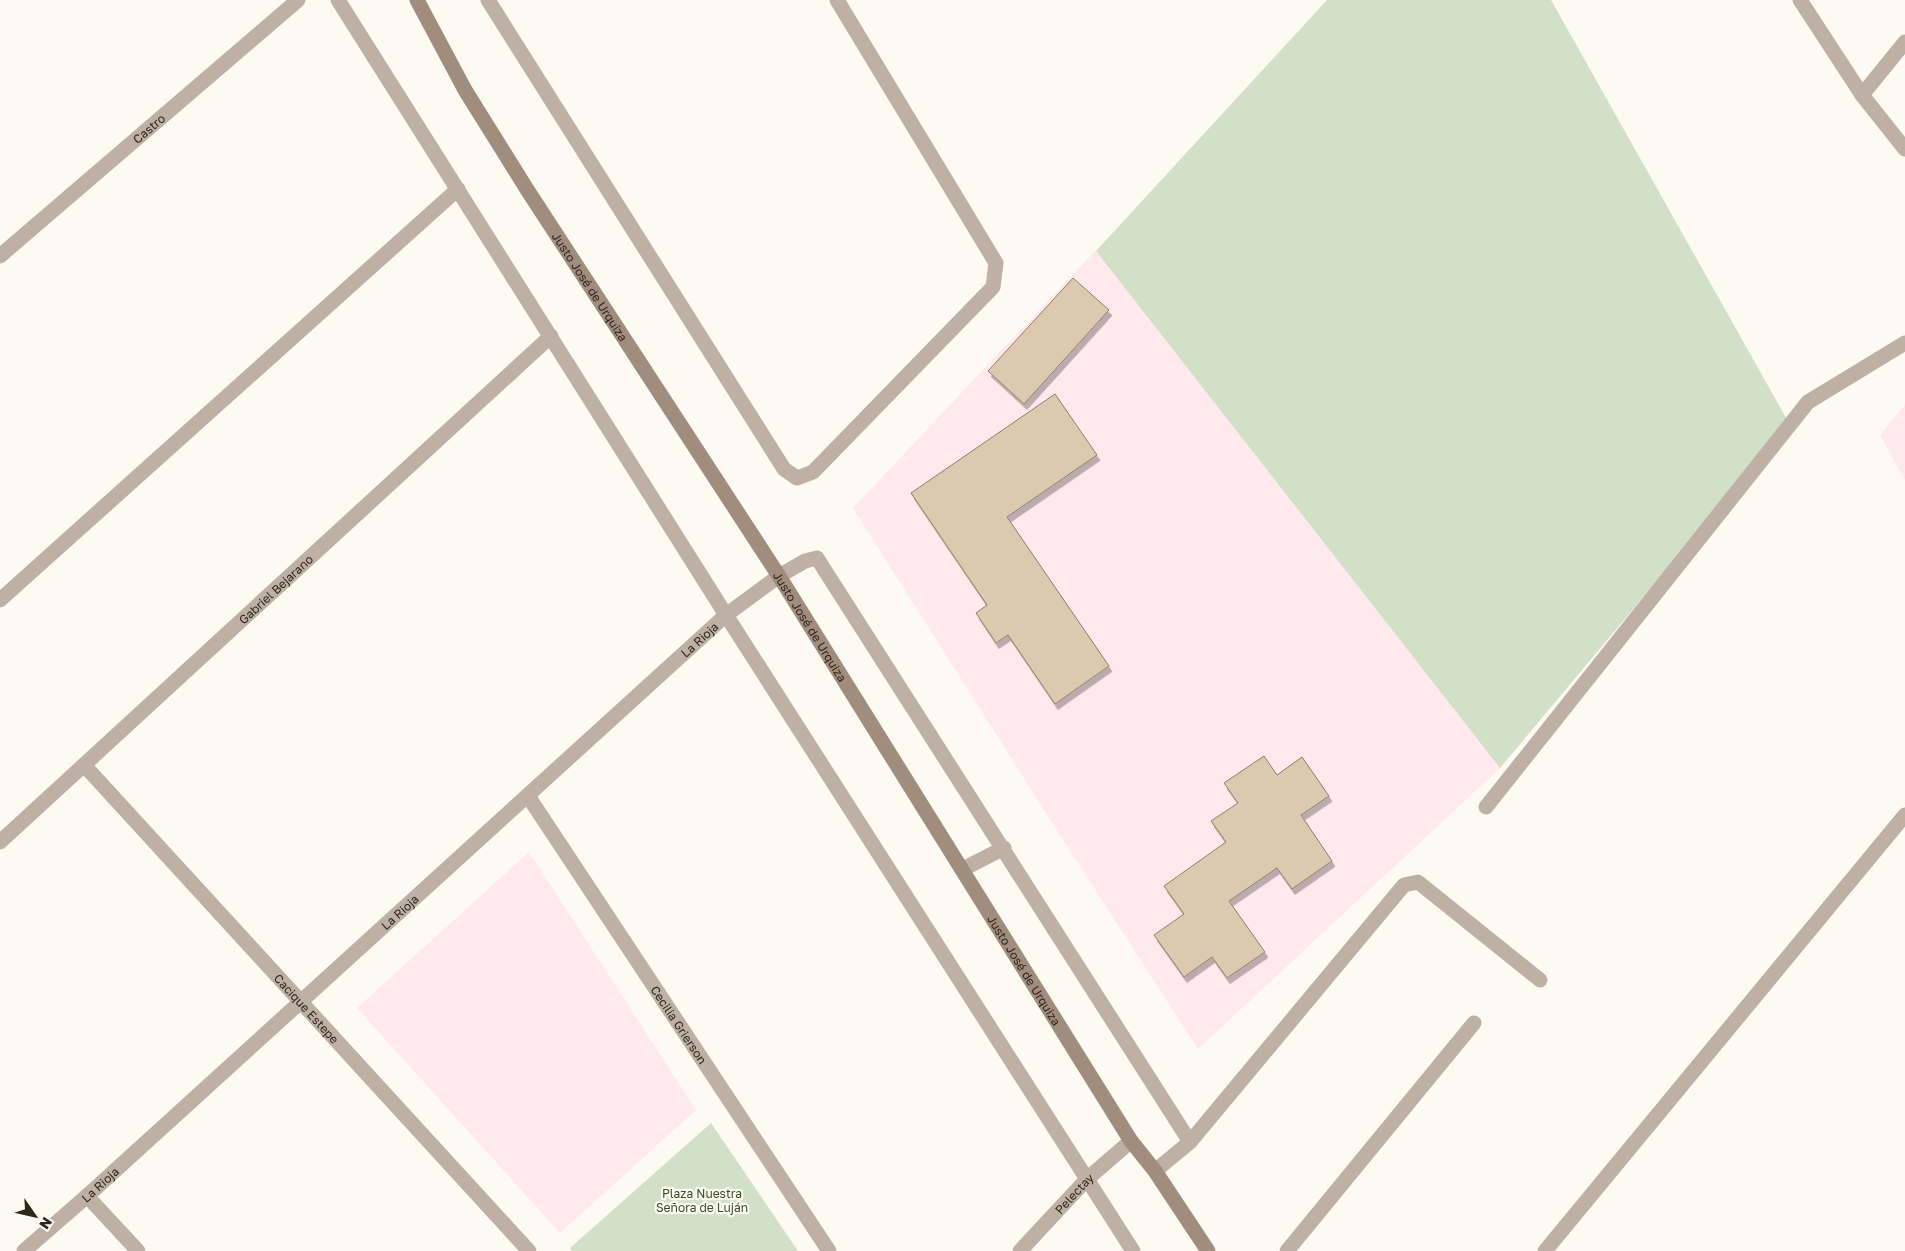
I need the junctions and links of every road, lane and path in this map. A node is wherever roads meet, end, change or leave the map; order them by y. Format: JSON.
{"nodes":[{"id":1,"x":298,"y":0,"type":"edge"},
{"id":2,"x":338,"y":0,"type":"edge"},
{"id":3,"x":417,"y":0,"type":"edge"},
{"id":4,"x":488,"y":0,"type":"edge"},
{"id":5,"x":837,"y":0,"type":"edge"},
{"id":6,"x":1800,"y":0,"type":"edge"},
{"id":7,"x":1905,"y":42,"type":"edge"},
{"id":8,"x":1862,"y":95,"type":"junction"},
{"id":9,"x":1905,"y":149,"type":"edge"},
{"id":10,"x":458,"y":190,"type":"junction"},
{"id":11,"x":0,"y":256,"type":"edge"},
{"id":12,"x":551,"y":336,"type":"junction"},
{"id":13,"x":1905,"y":343,"type":"edge"},
{"id":14,"x":779,"y":576,"type":"junction"},
{"id":15,"x":0,"y":600,"type":"edge"},
{"id":16,"x":726,"y":615,"type":"junction"},
{"id":17,"x":84,"y":765,"type":"junction"},
{"id":18,"x":528,"y":796,"type":"junction"},
{"id":19,"x":1486,"y":807,"type":"dead end"},
{"id":20,"x":1905,"y":815,"type":"edge"},
{"id":21,"x":0,"y":842,"type":"edge"},
{"id":22,"x":1004,"y":848,"type":"junction"},
{"id":23,"x":963,"y":869,"type":"junction"},
{"id":24,"x":1540,"y":980,"type":"dead end"},
{"id":25,"x":301,"y":1002,"type":"junction"},
{"id":26,"x":1474,"y":1023,"type":"dead end"},
{"id":27,"x":1131,"y":1140,"type":"junction"},
{"id":28,"x":1190,"y":1142,"type":"junction"},
{"id":29,"x":1155,"y":1171,"type":"junction"},
{"id":30,"x":1086,"y":1180,"type":"junction"},
{"id":31,"x":88,"y":1196,"type":"junction"},
{"id":32,"x":24,"y":1251,"type":"edge"},
{"id":33,"x":138,"y":1251,"type":"edge"},
{"id":34,"x":529,"y":1251,"type":"edge"},
{"id":35,"x":829,"y":1251,"type":"edge"},
{"id":36,"x":1020,"y":1251,"type":"edge"},
{"id":37,"x":1133,"y":1251,"type":"edge"},
{"id":38,"x":1208,"y":1251,"type":"edge"},
{"id":39,"x":1287,"y":1251,"type":"edge"},
{"id":40,"x":1545,"y":1251,"type":"edge"}],
"edges":[{"from":1,"to":11,"type":"street","name":"Castro"},
{"from":2,"to":10,"type":"street"},
{"from":3,"to":14,"type":"main road","name":"Justo José de Urquiza"},
{"from":4,"to":5,"type":"street"},
{"from":6,"to":8,"type":"street"},
{"from":7,"to":8,"type":"street"},
{"from":8,"to":9,"type":"street"},
{"from":10,"to":12,"type":"street"},
{"from":10,"to":15,"type":"street"},
{"from":12,"to":16,"type":"street"},
{"from":12,"to":17,"type":"street","name":"Gabriel Bejarano"},
{"from":13,"to":19,"type":"street"},
{"from":14,"to":16,"type":"street","name":"La Rioja"},
{"from":14,"to":22,"type":"street","name":"La Rioja"},
{"from":14,"to":23,"type":"main road","name":"Justo José de Urquiza"},
{"from":16,"to":18,"type":"street","name":"La Rioja"},
{"from":16,"to":30,"type":"street"},
{"from":17,"to":21,"type":"street","name":"Gabriel Bejarano"},
{"from":17,"to":25,"type":"street","name":"Cacique Estepe"},
{"from":18,"to":25,"type":"street","name":"La Rioja"},
{"from":18,"to":35,"type":"street","name":"Cecilia Grierson"},
{"from":20,"to":40,"type":"street"},
{"from":22,"to":23,"type":"street"},
{"from":22,"to":28,"type":"street"},
{"from":23,"to":27,"type":"main road","name":"Justo José de Urquiza"},
{"from":24,"to":28,"type":"street"},
{"from":25,"to":31,"type":"street","name":"La Rioja"},
{"from":25,"to":34,"type":"street","name":"Cacique Estepe"},
{"from":26,"to":39,"type":"street"},
{"from":27,"to":29,"type":"main road","name":"Justo José de Urquiza"},
{"from":27,"to":30,"type":"street","name":"Pelectay"},
{"from":28,"to":29,"type":"street"},
{"from":29,"to":38,"type":"main road","name":"Justo José de Urquiza"},
{"from":30,"to":36,"type":"street","name":"Pelectay"},
{"from":30,"to":37,"type":"street"},
{"from":31,"to":32,"type":"street","name":"La Rioja"},
{"from":31,"to":33,"type":"street"}]}
